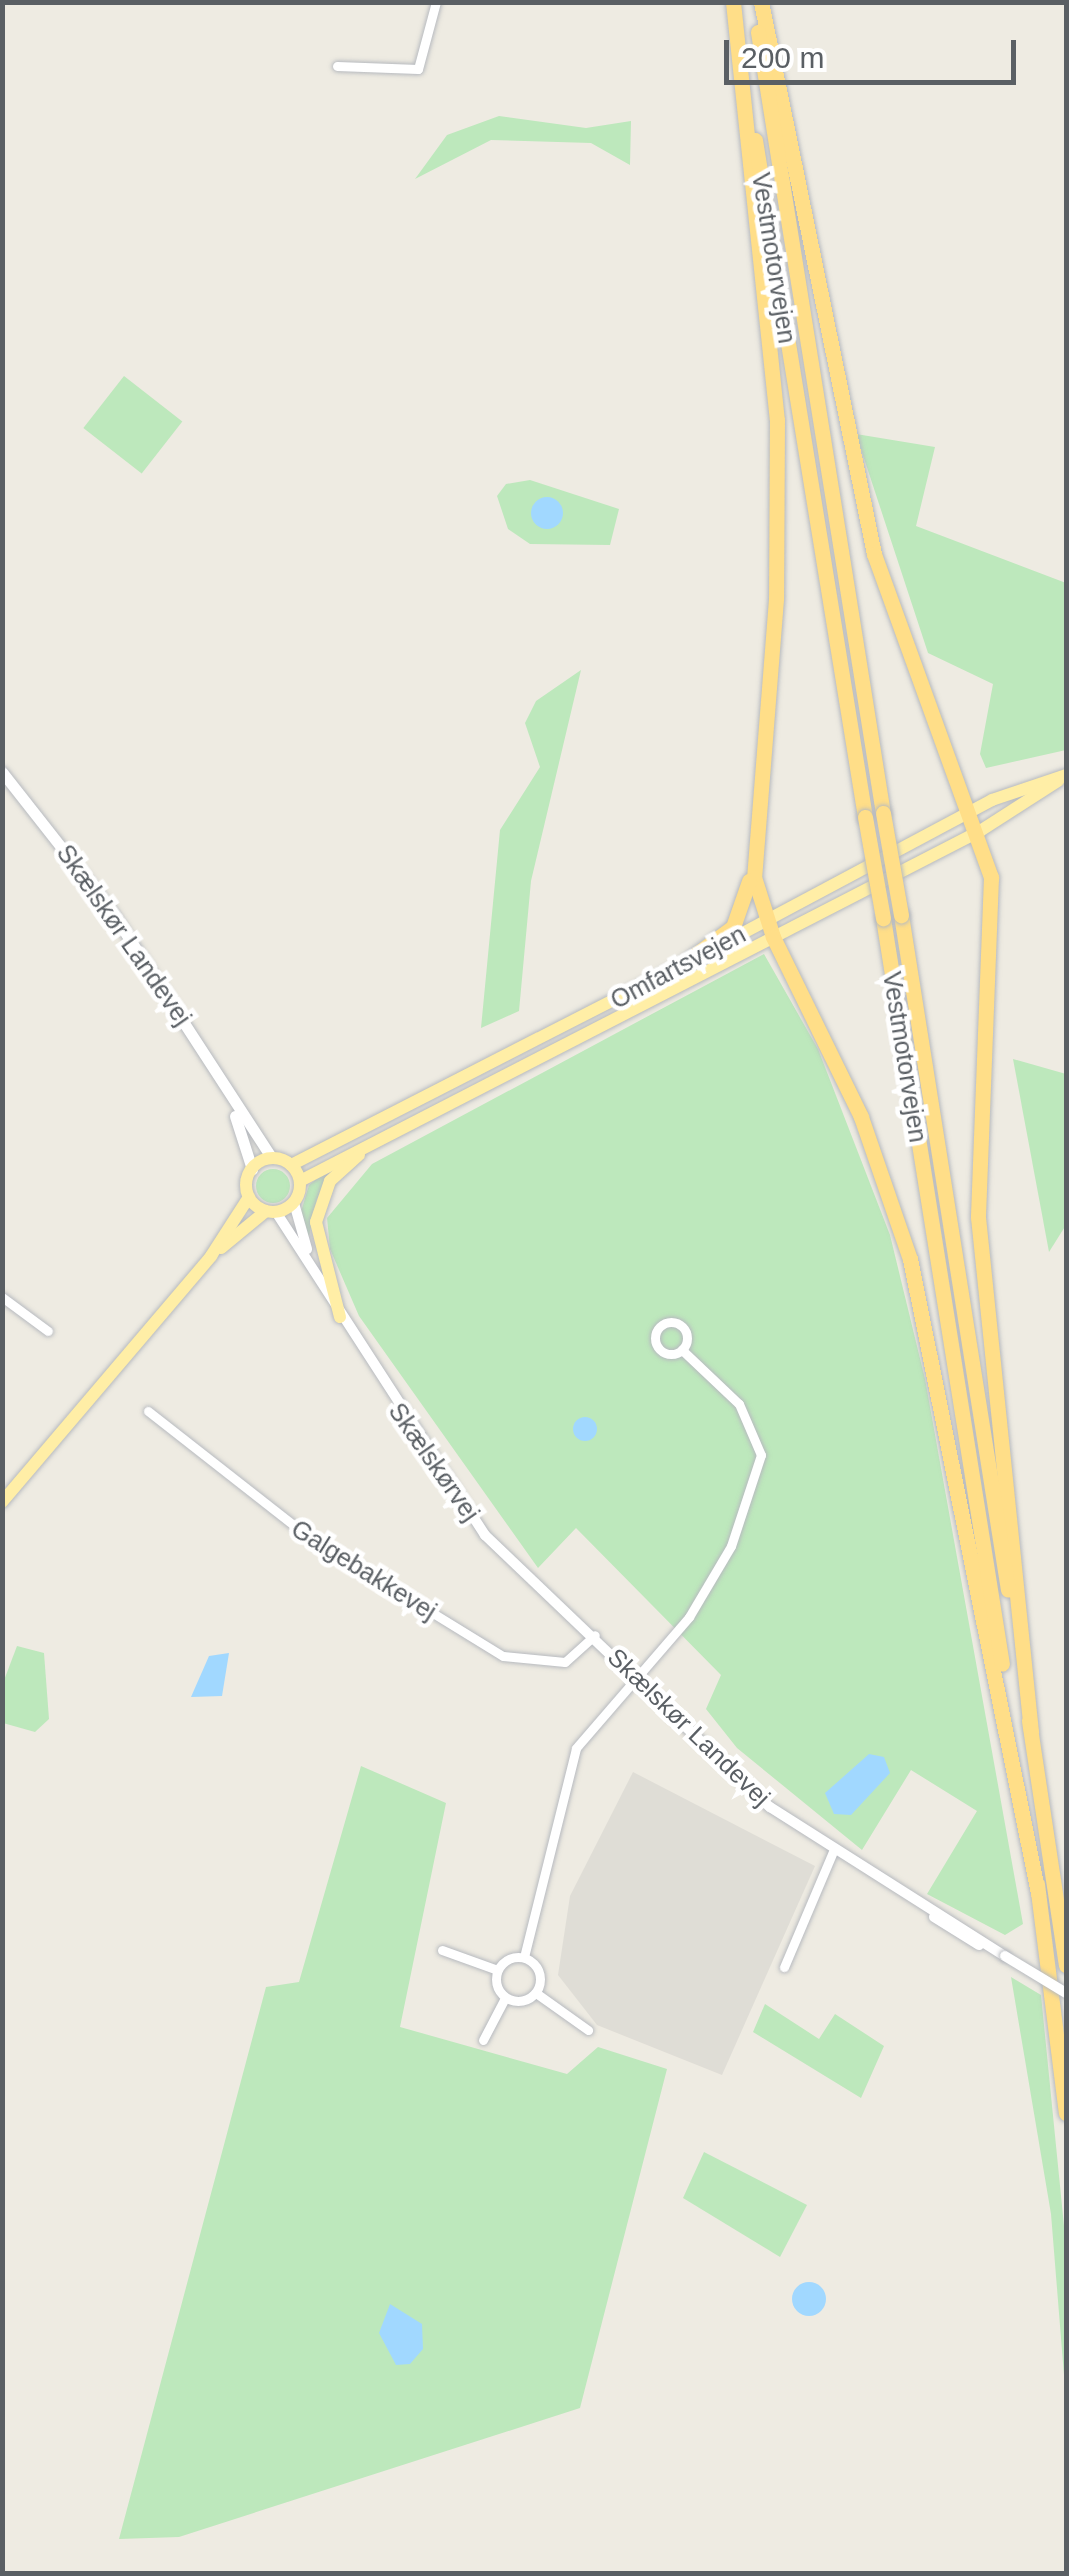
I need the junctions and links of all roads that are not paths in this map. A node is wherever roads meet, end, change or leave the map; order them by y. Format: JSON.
{"nodes":[{"id":1,"x":436,"y":2,"type":"edge"},
{"id":2,"x":734,"y":2,"type":"edge"},
{"id":3,"x":753,"y":2,"type":"edge"},
{"id":4,"x":762,"y":2,"type":"edge"},
{"id":5,"x":337,"y":66,"type":"dead end"},
{"id":6,"x":2,"y":772,"type":"edge"},
{"id":7,"x":1066,"y":775,"type":"edge"},
{"id":8,"x":759,"y":783,"type":"junction"},
{"id":9,"x":969,"y":812,"type":"junction"},
{"id":10,"x":980,"y":831,"type":"junction"},
{"id":11,"x":904,"y":867,"type":"junction"},
{"id":12,"x":862,"y":872,"type":"junction"},
{"id":13,"x":766,"y":920,"type":"junction"},
{"id":14,"x":772,"y":938,"type":"junction"},
{"id":15,"x":680,"y":967,"type":"junction"},
{"id":16,"x":232,"y":1107,"type":"junction"},
{"id":17,"x":412,"y":1122,"type":"junction"},
{"id":18,"x":272,"y":1158,"type":"junction"},
{"id":19,"x":291,"y":1164,"type":"junction"},
{"id":20,"x":252,"y":1169,"type":"junction"},
{"id":21,"x":300,"y":1181,"type":"junction"},
{"id":22,"x":249,"y":1197,"type":"junction"},
{"id":23,"x":294,"y":1203,"type":"junction"},
{"id":24,"x":271,"y":1212,"type":"junction"},
{"id":25,"x":211,"y":1256,"type":"junction"},
{"id":26,"x":311,"y":1260,"type":"junction"},
{"id":27,"x":2,"y":1297,"type":"edge"},
{"id":28,"x":340,"y":1318,"type":"junction"},
{"id":29,"x":48,"y":1330,"type":"dead end"},
{"id":30,"x":682,"y":1350,"type":"dead end"},
{"id":31,"x":148,"y":1411,"type":"dead end"},
{"id":32,"x":2,"y":1502,"type":"edge"},
{"id":33,"x":595,"y":1635,"type":"junction"},
{"id":34,"x":637,"y":1676,"type":"junction"},
{"id":35,"x":1031,"y":1732,"type":"junction"},
{"id":36,"x":834,"y":1849,"type":"junction"},
{"id":37,"x":1038,"y":1894,"type":"junction"},
{"id":38,"x":442,"y":1950,"type":"dead end"},
{"id":39,"x":524,"y":1958,"type":"junction"},
{"id":40,"x":1066,"y":1965,"type":"edge"},
{"id":41,"x":784,"y":1967,"type":"dead end"},
{"id":42,"x":498,"y":1970,"type":"junction"},
{"id":43,"x":536,"y":1993,"type":"junction"},
{"id":44,"x":1066,"y":1993,"type":"edge"},
{"id":45,"x":506,"y":1998,"type":"junction"},
{"id":46,"x":588,"y":2030,"type":"dead end"},
{"id":47,"x":483,"y":2040,"type":"dead end"},
{"id":48,"x":1066,"y":2114,"type":"edge"}],
"edges":[{"from":1,"to":5,"type":"street"},
{"from":2,"to":8,"type":"highway"},
{"from":2,"to":37,"type":"highway","name":"Vestmotorvejen","bridge":true},
{"from":3,"to":35,"type":"highway","name":"Vestmotorvejen","bridge":true},
{"from":4,"to":9,"type":"highway"},
{"from":6,"to":16,"type":"main road","name":"Skælskør Landevej"},
{"from":7,"to":9,"type":"main road","name":"Omfartsvejen"},
{"from":7,"to":10,"type":"main road","name":"Omfartsvejen"},
{"from":8,"to":13,"type":"highway"},
{"from":8,"to":15,"type":"highway"},
{"from":9,"to":10,"type":"highway"},
{"from":9,"to":11,"type":"main road"},
{"from":9,"to":12,"type":"main road","name":"Omfartsvejen"},
{"from":10,"to":11,"type":"main road","name":"Omfartsvejen"},
{"from":10,"to":35,"type":"highway"},
{"from":11,"to":14,"type":"main road","name":"Omfartsvejen"},
{"from":12,"to":13,"type":"main road","name":"Omfartsvejen"},
{"from":12,"to":14,"type":"main road"},
{"from":13,"to":14,"type":"highway"},
{"from":13,"to":15,"type":"main road","name":"Omfartsvejen"},
{"from":14,"to":17,"type":"main road","name":"Omfartsvejen"},
{"from":14,"to":37,"type":"highway"},
{"from":15,"to":19,"type":"main road","name":"Omfartsvejen"},
{"from":16,"to":18,"type":"main road","name":"Skælskør Landevej"},
{"from":16,"to":20,"type":"main road","name":"Skælskør Landevej"},
{"from":17,"to":21,"type":"main road","name":"Omfartsvejen"},
{"from":17,"to":28,"type":"main road"},
{"from":18,"to":19,"type":"main road"},
{"from":18,"to":20,"type":"main road"},
{"from":19,"to":21,"type":"main road"},
{"from":20,"to":22,"type":"main road"},
{"from":21,"to":23,"type":"main road"},
{"from":22,"to":24,"type":"main road"},
{"from":22,"to":25,"type":"main road"},
{"from":23,"to":24,"type":"main road"},
{"from":23,"to":26,"type":"street","name":"Skælskørvej"},
{"from":24,"to":25,"type":"main road"},
{"from":24,"to":26,"type":"street","name":"Skælskørvej"},
{"from":25,"to":32,"type":"main road"},
{"from":26,"to":28,"type":"street","name":"Skælskørvej"},
{"from":27,"to":29,"type":"street"},
{"from":28,"to":33,"type":"street","name":"Skælskørvej"},
{"from":30,"to":34,"type":"street"},
{"from":31,"to":33,"type":"street","name":"Galgebakkevej"},
{"from":33,"to":34,"type":"street","name":"Skælskør Landevej"},
{"from":34,"to":36,"type":"street","name":"Skælskør Landevej"},
{"from":34,"to":39,"type":"street"},
{"from":35,"to":40,"type":"highway","name":"Vestmotorvejen"},
{"from":36,"to":41,"type":"street"},
{"from":36,"to":44,"type":"street","name":"Skælskør Landevej","bridge":true},
{"from":37,"to":48,"type":"highway","name":"Vestmotorvejen"},
{"from":38,"to":42,"type":"street"},
{"from":39,"to":42,"type":"street"},
{"from":39,"to":43,"type":"street"},
{"from":42,"to":45,"type":"street"},
{"from":43,"to":45,"type":"street"},
{"from":43,"to":46,"type":"street"},
{"from":45,"to":47,"type":"street"}]}
